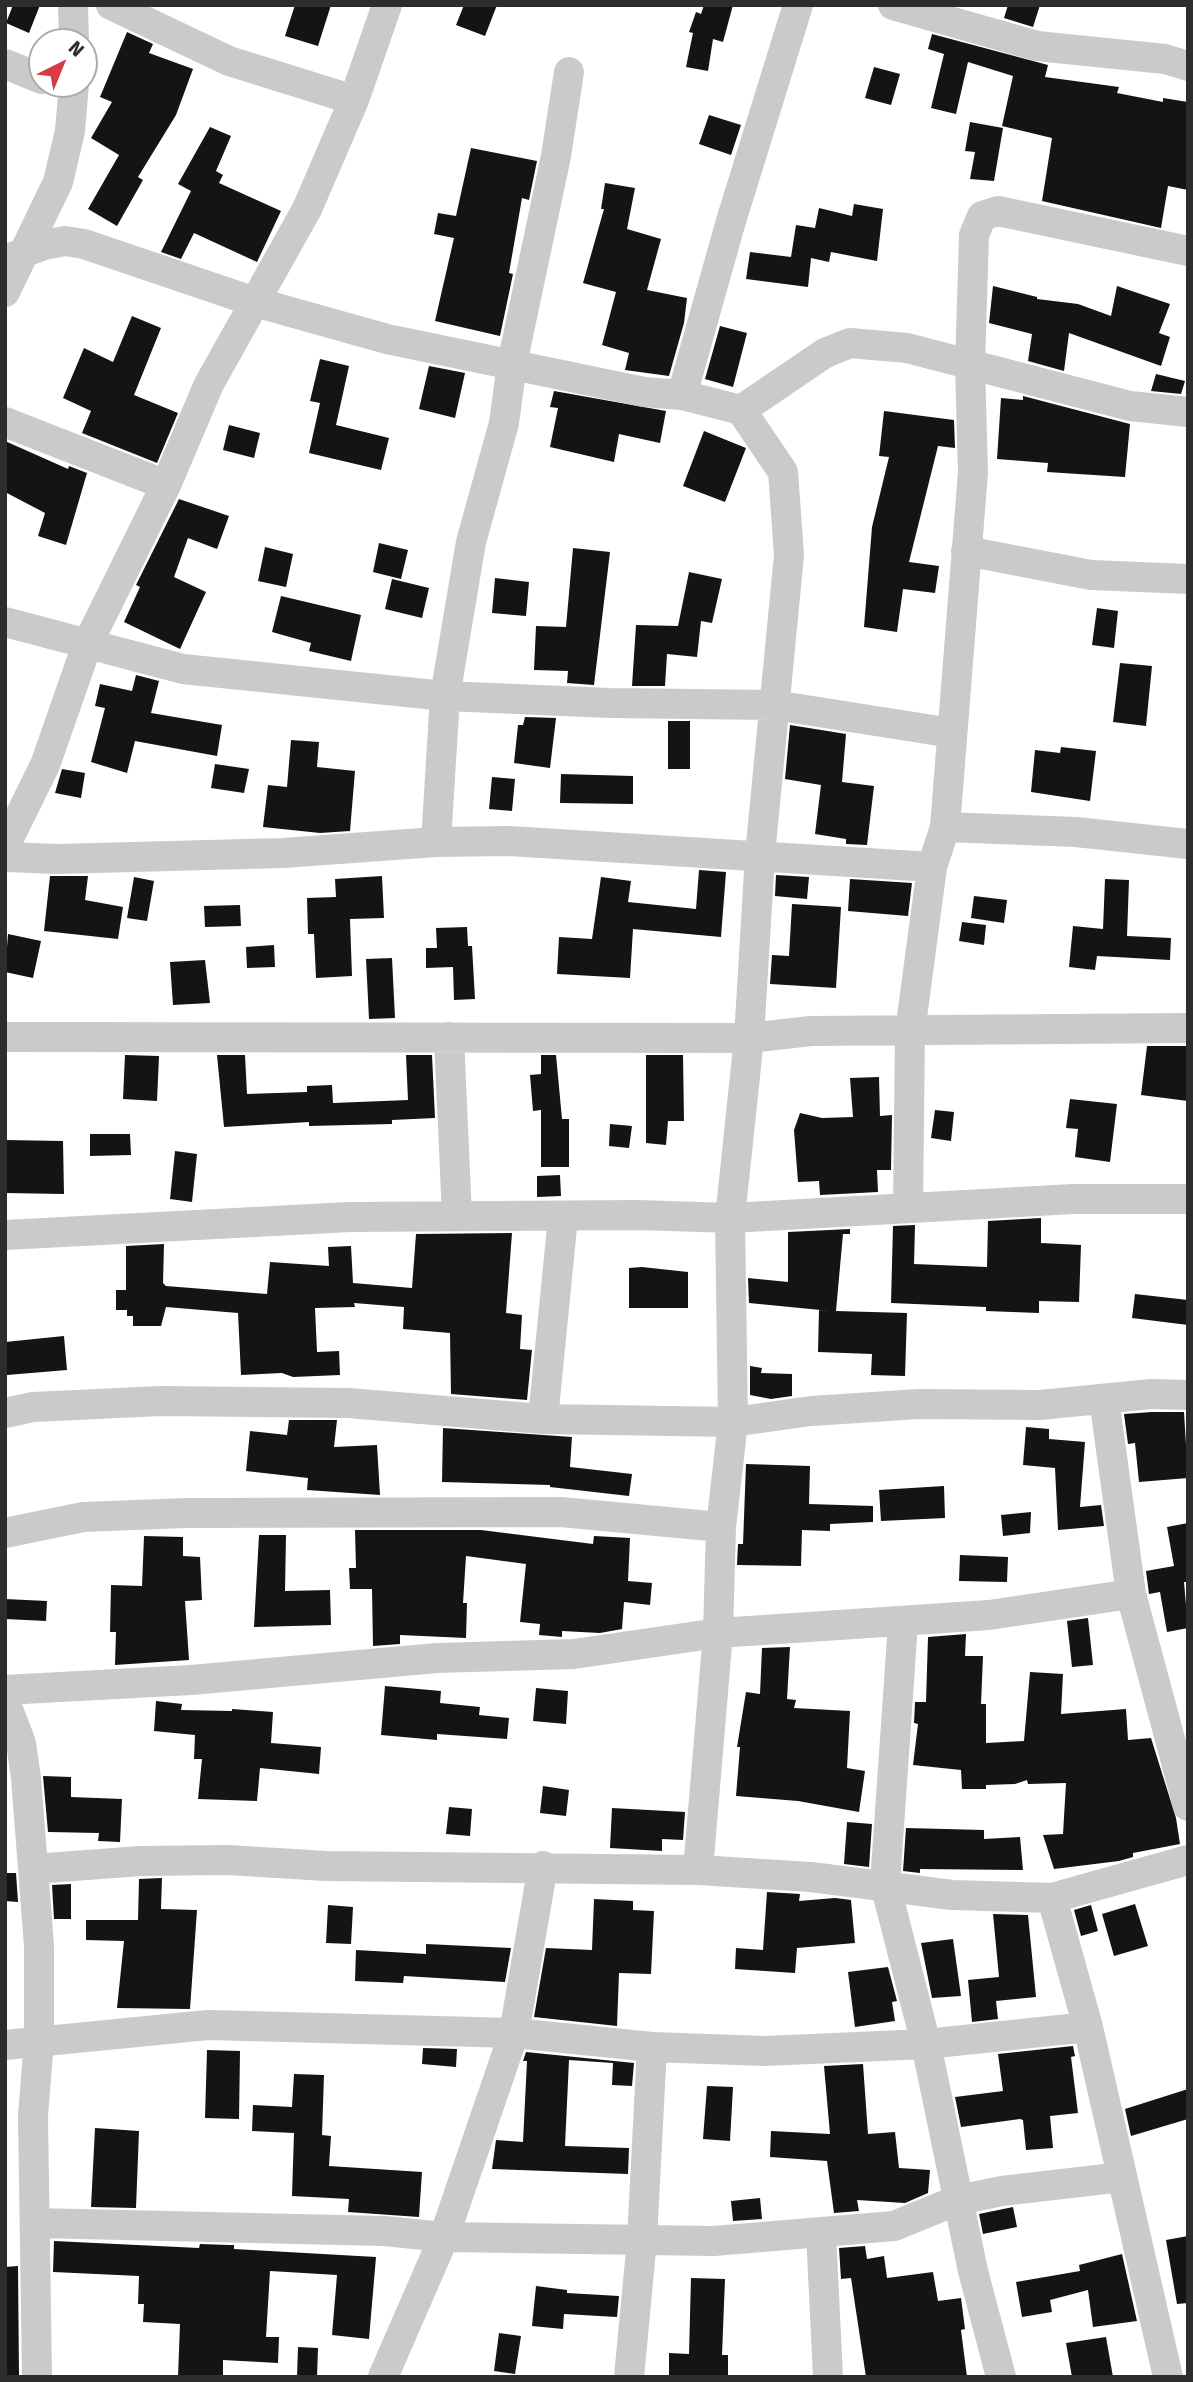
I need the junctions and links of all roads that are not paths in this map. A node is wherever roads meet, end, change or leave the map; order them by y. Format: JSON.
{"nodes":[{"id":1,"x":73,"y":5,"type":"edge"},
{"id":2,"x":111,"y":5,"type":"edge"},
{"id":3,"x":387,"y":5,"type":"edge"},
{"id":4,"x":798,"y":5,"type":"edge"},
{"id":5,"x":893,"y":5,"type":"edge"},
{"id":6,"x":74,"y":28,"type":"edge"},
{"id":7,"x":5,"y":64,"type":"edge"},
{"id":8,"x":1188,"y":66,"type":"edge"},
{"id":9,"x":569,"y":72,"type":"dead end"},
{"id":10,"x":28,"y":73,"type":"edge"},
{"id":11,"x":68,"y":98,"type":"edge"},
{"id":12,"x":354,"y":100,"type":"junction"},
{"id":13,"x":1188,"y":251,"type":"edge"},
{"id":14,"x":15,"y":255,"type":"edge"},
{"id":15,"x":5,"y":292,"type":"edge"},
{"id":16,"x":255,"y":302,"type":"junction"},
{"id":17,"x":512,"y":364,"type":"junction"},
{"id":18,"x":971,"y":366,"type":"junction"},
{"id":19,"x":682,"y":396,"type":"junction"},
{"id":20,"x":741,"y":410,"type":"junction"},
{"id":21,"x":1188,"y":412,"type":"edge"},
{"id":22,"x":5,"y":422,"type":"edge"},
{"id":23,"x":166,"y":485,"type":"junction"},
{"id":24,"x":966,"y":551,"type":"junction"},
{"id":25,"x":1188,"y":579,"type":"edge"},
{"id":26,"x":5,"y":622,"type":"edge"},
{"id":27,"x":87,"y":645,"type":"junction"},
{"id":28,"x":445,"y":695,"type":"junction"},
{"id":29,"x":774,"y":705,"type":"junction"},
{"id":30,"x":952,"y":733,"type":"junction"},
{"id":31,"x":945,"y":827,"type":"junction"},
{"id":32,"x":436,"y":842,"type":"junction"},
{"id":33,"x":1188,"y":844,"type":"edge"},
{"id":34,"x":5,"y":846,"type":"edge"},
{"id":35,"x":760,"y":855,"type":"junction"},
{"id":36,"x":5,"y":857,"type":"edge"},
{"id":37,"x":932,"y":867,"type":"junction"},
{"id":38,"x":1188,"y":1028,"type":"edge"},
{"id":39,"x":910,"y":1032,"type":"junction"},
{"id":40,"x":5,"y":1037,"type":"edge"},
{"id":41,"x":449,"y":1037,"type":"junction"},
{"id":42,"x":749,"y":1038,"type":"junction"},
{"id":43,"x":1188,"y":1199,"type":"edge"},
{"id":44,"x":908,"y":1208,"type":"junction"},
{"id":45,"x":457,"y":1216,"type":"junction"},
{"id":46,"x":563,"y":1217,"type":"junction"},
{"id":47,"x":730,"y":1218,"type":"junction"},
{"id":48,"x":5,"y":1235,"type":"edge"},
{"id":49,"x":1188,"y":1395,"type":"edge"},
{"id":50,"x":1104,"y":1399,"type":"junction"},
{"id":51,"x":5,"y":1413,"type":"edge"},
{"id":52,"x":543,"y":1419,"type":"junction"},
{"id":53,"x":733,"y":1422,"type":"junction"},
{"id":54,"x":721,"y":1527,"type":"junction"},
{"id":55,"x":5,"y":1533,"type":"edge"},
{"id":56,"x":1131,"y":1594,"type":"junction"},
{"id":57,"x":903,"y":1623,"type":"junction"},
{"id":58,"x":719,"y":1633,"type":"junction"},
{"id":59,"x":5,"y":1690,"type":"edge"},
{"id":60,"x":5,"y":1701,"type":"edge"},
{"id":61,"x":1188,"y":1806,"type":"edge"},
{"id":62,"x":1188,"y":1860,"type":"edge"},
{"id":63,"x":542,"y":1866,"type":"junction"},
{"id":64,"x":33,"y":1869,"type":"junction"},
{"id":65,"x":698,"y":1870,"type":"junction"},
{"id":66,"x":885,"y":1884,"type":"junction"},
{"id":67,"x":1052,"y":1898,"type":"junction"},
{"id":68,"x":1088,"y":2027,"type":"junction"},
{"id":69,"x":514,"y":2033,"type":"junction"},
{"id":70,"x":39,"y":2040,"type":"junction"},
{"id":71,"x":926,"y":2044,"type":"junction"},
{"id":72,"x":5,"y":2045,"type":"edge"},
{"id":73,"x":652,"y":2047,"type":"junction"},
{"id":74,"x":1122,"y":2177,"type":"junction"},
{"id":75,"x":958,"y":2200,"type":"junction"},
{"id":76,"x":36,"y":2223,"type":"junction"},
{"id":77,"x":821,"y":2233,"type":"junction"},
{"id":78,"x":444,"y":2237,"type":"junction"},
{"id":79,"x":642,"y":2239,"type":"junction"},
{"id":80,"x":37,"y":2377,"type":"edge"},
{"id":81,"x":383,"y":2377,"type":"edge"},
{"id":82,"x":629,"y":2377,"type":"edge"},
{"id":83,"x":828,"y":2377,"type":"edge"},
{"id":84,"x":1001,"y":2377,"type":"edge"},
{"id":85,"x":1168,"y":2377,"type":"edge"}],
"edges":[{"from":1,"to":6,"type":"street"},
{"from":2,"to":12,"type":"street"},
{"from":3,"to":12,"type":"street"},
{"from":4,"to":19,"type":"street"},
{"from":5,"to":8,"type":"street"},
{"from":7,"to":10,"type":"street"},
{"from":9,"to":17,"type":"street"},
{"from":11,"to":14,"type":"street"},
{"from":12,"to":16,"type":"street"},
{"from":13,"to":18,"type":"street"},
{"from":14,"to":15,"type":"street"},
{"from":14,"to":16,"type":"street"},
{"from":16,"to":17,"type":"street"},
{"from":16,"to":23,"type":"street"},
{"from":17,"to":19,"type":"street"},
{"from":17,"to":28,"type":"street"},
{"from":18,"to":20,"type":"street"},
{"from":18,"to":21,"type":"street"},
{"from":18,"to":24,"type":"street"},
{"from":19,"to":20,"type":"street"},
{"from":20,"to":29,"type":"street"},
{"from":22,"to":23,"type":"street"},
{"from":23,"to":27,"type":"street"},
{"from":24,"to":25,"type":"street"},
{"from":24,"to":30,"type":"street"},
{"from":26,"to":27,"type":"street"},
{"from":27,"to":28,"type":"street"},
{"from":27,"to":34,"type":"street"},
{"from":28,"to":29,"type":"street"},
{"from":28,"to":32,"type":"street"},
{"from":29,"to":30,"type":"street"},
{"from":29,"to":35,"type":"street"},
{"from":30,"to":31,"type":"street"},
{"from":31,"to":33,"type":"street"},
{"from":31,"to":37,"type":"street"},
{"from":32,"to":35,"type":"street"},
{"from":32,"to":36,"type":"street"},
{"from":35,"to":37,"type":"street"},
{"from":35,"to":42,"type":"street"},
{"from":37,"to":39,"type":"street"},
{"from":38,"to":39,"type":"street"},
{"from":39,"to":42,"type":"street"},
{"from":39,"to":44,"type":"street"},
{"from":40,"to":41,"type":"street"},
{"from":41,"to":42,"type":"street"},
{"from":41,"to":45,"type":"street"},
{"from":42,"to":47,"type":"street"},
{"from":43,"to":44,"type":"street"},
{"from":44,"to":47,"type":"street"},
{"from":45,"to":46,"type":"street"},
{"from":45,"to":48,"type":"street"},
{"from":46,"to":47,"type":"street"},
{"from":46,"to":52,"type":"street"},
{"from":47,"to":53,"type":"street"},
{"from":49,"to":50,"type":"street"},
{"from":50,"to":53,"type":"street"},
{"from":50,"to":56,"type":"street"},
{"from":51,"to":52,"type":"street"},
{"from":52,"to":53,"type":"street"},
{"from":53,"to":54,"type":"street"},
{"from":54,"to":55,"type":"street"},
{"from":54,"to":58,"type":"street"},
{"from":56,"to":57,"type":"street"},
{"from":56,"to":61,"type":"street"},
{"from":57,"to":58,"type":"street"},
{"from":57,"to":66,"type":"street"},
{"from":58,"to":59,"type":"street"},
{"from":58,"to":65,"type":"street"},
{"from":60,"to":64,"type":"street"},
{"from":62,"to":67,"type":"street"},
{"from":63,"to":64,"type":"street"},
{"from":63,"to":65,"type":"street"},
{"from":63,"to":69,"type":"street"},
{"from":64,"to":70,"type":"street"},
{"from":65,"to":66,"type":"street"},
{"from":66,"to":67,"type":"street"},
{"from":66,"to":71,"type":"street"},
{"from":67,"to":68,"type":"street"},
{"from":68,"to":71,"type":"street"},
{"from":68,"to":74,"type":"street"},
{"from":69,"to":70,"type":"street"},
{"from":69,"to":73,"type":"street"},
{"from":69,"to":78,"type":"street"},
{"from":70,"to":72,"type":"street"},
{"from":70,"to":76,"type":"street"},
{"from":71,"to":73,"type":"street"},
{"from":71,"to":75,"type":"street"},
{"from":73,"to":79,"type":"street"},
{"from":74,"to":75,"type":"street"},
{"from":74,"to":85,"type":"street"},
{"from":75,"to":77,"type":"street"},
{"from":75,"to":84,"type":"street"},
{"from":76,"to":78,"type":"street"},
{"from":76,"to":80,"type":"street"},
{"from":77,"to":79,"type":"street"},
{"from":77,"to":83,"type":"street"},
{"from":78,"to":79,"type":"street"},
{"from":78,"to":81,"type":"street"},
{"from":79,"to":82,"type":"street"}]}
